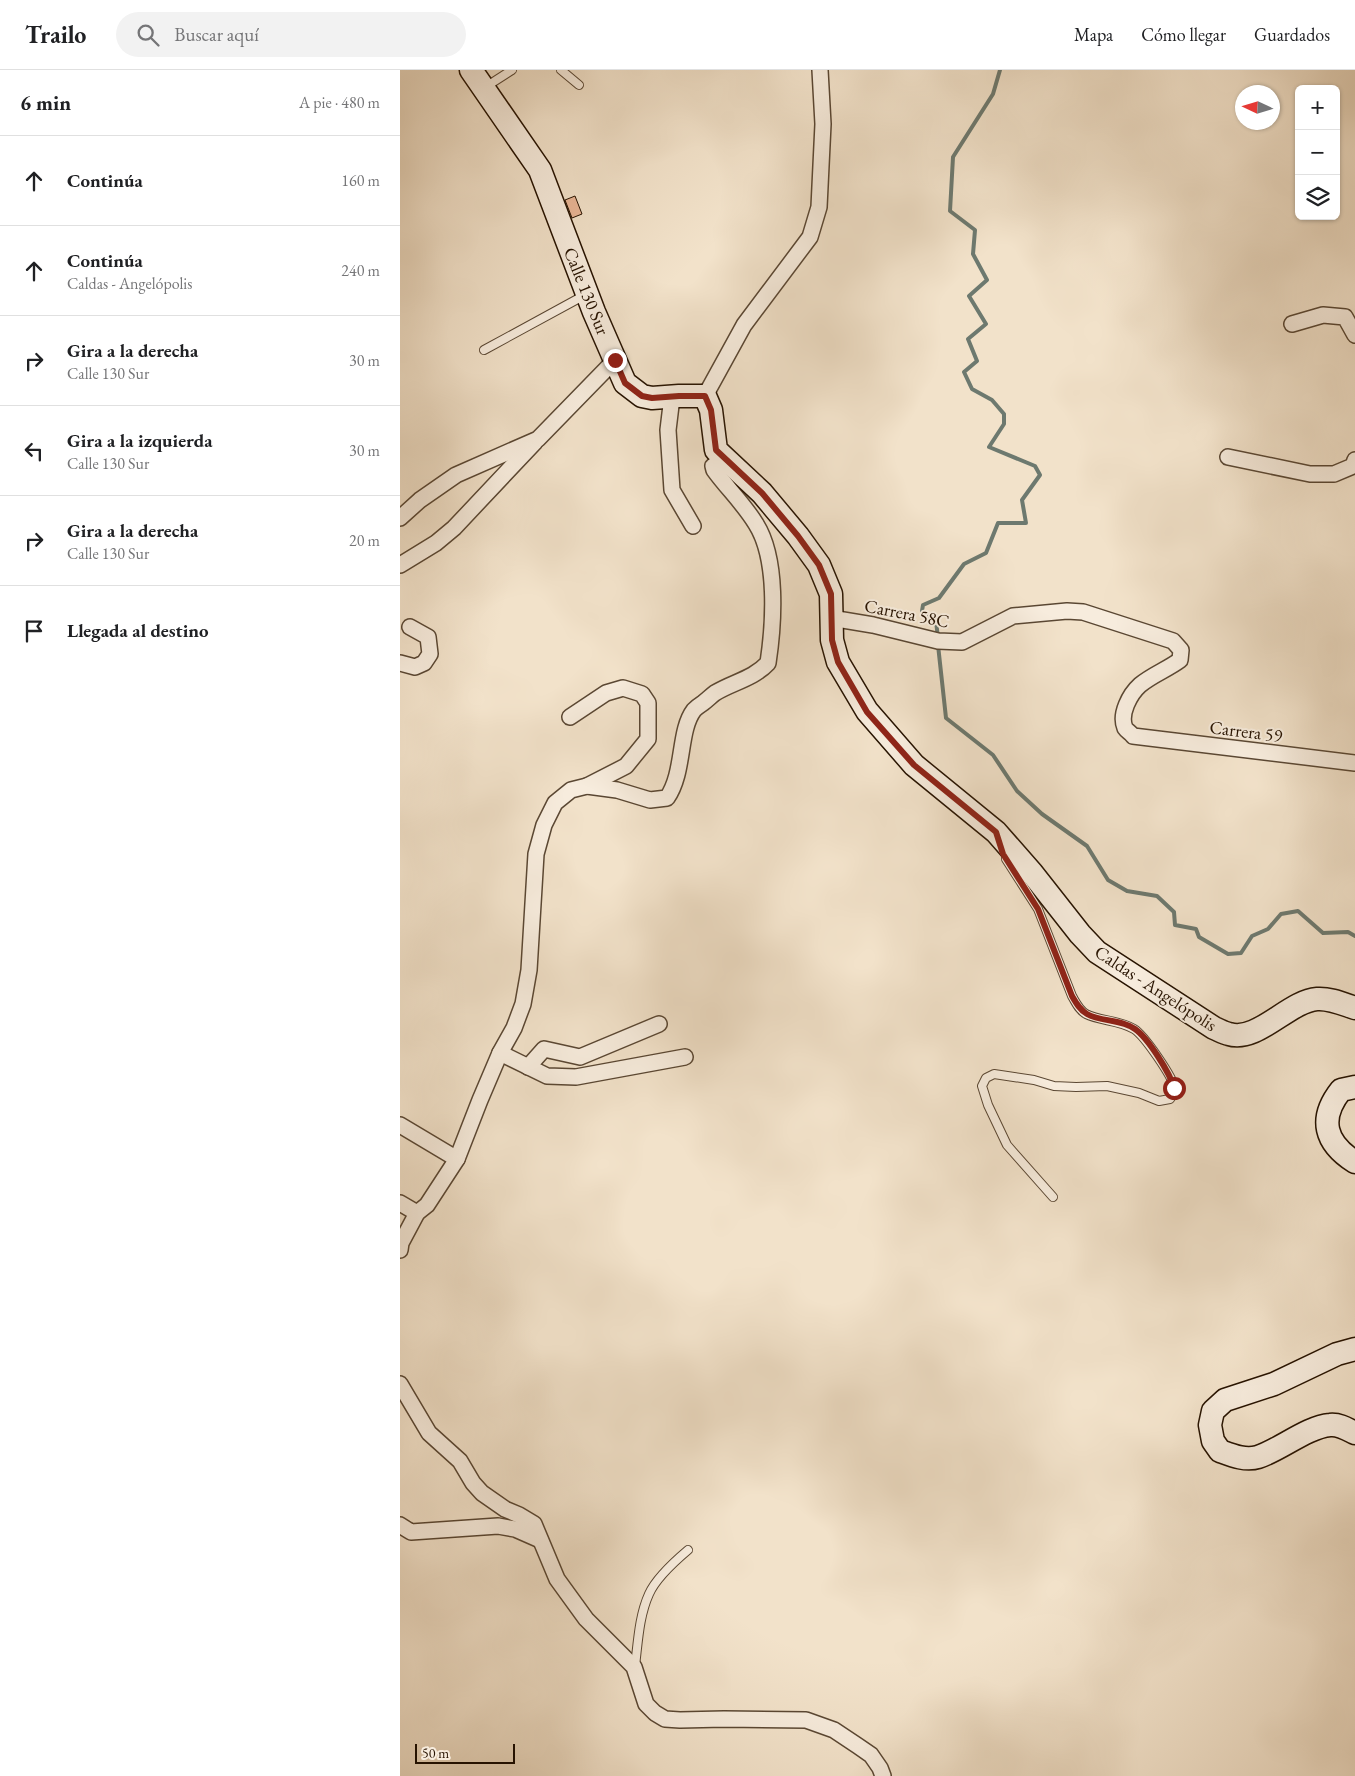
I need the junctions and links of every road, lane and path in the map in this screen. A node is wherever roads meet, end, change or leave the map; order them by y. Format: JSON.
{"nodes":[{"id":1,"x":471,"y":70,"type":"edge"},
{"id":2,"x":512,"y":70,"type":"edge"},
{"id":3,"x":561,"y":70,"type":"edge"},
{"id":4,"x":820,"y":70,"type":"edge"},
{"id":5,"x":579,"y":85,"type":"dead end"},
{"id":6,"x":483,"y":88,"type":"junction"},
{"id":7,"x":586,"y":294,"type":"junction"},
{"id":8,"x":1292,"y":324,"type":"dead end"},
{"id":9,"x":1355,"y":335,"type":"edge"},
{"id":10,"x":484,"y":350,"type":"dead end"},
{"id":11,"x":615,"y":360,"type":"junction"},
{"id":12,"x":705,"y":396,"type":"junction"},
{"id":13,"x":672,"y":397,"type":"junction"},
{"id":14,"x":538,"y":439,"type":"junction"},
{"id":15,"x":1228,"y":457,"type":"dead end"},
{"id":16,"x":724,"y":458,"type":"junction"},
{"id":17,"x":1355,"y":460,"type":"edge"},
{"id":18,"x":400,"y":518,"type":"edge"},
{"id":19,"x":693,"y":526,"type":"dead end"},
{"id":20,"x":400,"y":565,"type":"edge"},
{"id":21,"x":831,"y":618,"type":"junction"},
{"id":22,"x":410,"y":627,"type":"dead end"},
{"id":23,"x":400,"y":663,"type":"edge"},
{"id":24,"x":570,"y":717,"type":"dead end"},
{"id":25,"x":1134,"y":736,"type":"joint"},
{"id":26,"x":1355,"y":763,"type":"edge"},
{"id":27,"x":588,"y":786,"type":"junction"},
{"id":28,"x":996,"y":832,"type":"junction"},
{"id":29,"x":1355,"y":1008,"type":"edge"},
{"id":30,"x":659,"y":1024,"type":"dead end"},
{"id":31,"x":500,"y":1053,"type":"junction"},
{"id":32,"x":685,"y":1057,"type":"dead end"},
{"id":33,"x":528,"y":1068,"type":"junction"},
{"id":34,"x":1355,"y":1087,"type":"edge"},
{"id":35,"x":400,"y":1125,"type":"edge"},
{"id":36,"x":457,"y":1159,"type":"junction"},
{"id":37,"x":1355,"y":1162,"type":"edge"},
{"id":38,"x":1053,"y":1197,"type":"dead end"},
{"id":39,"x":400,"y":1203,"type":"edge"},
{"id":40,"x":417,"y":1213,"type":"junction"},
{"id":41,"x":400,"y":1250,"type":"edge"},
{"id":42,"x":1355,"y":1349,"type":"edge"},
{"id":43,"x":400,"y":1384,"type":"edge"},
{"id":44,"x":1355,"y":1434,"type":"edge"},
{"id":45,"x":400,"y":1525,"type":"edge"},
{"id":46,"x":540,"y":1540,"type":"junction"},
{"id":47,"x":688,"y":1550,"type":"dead end"},
{"id":48,"x":634,"y":1667,"type":"junction"},
{"id":49,"x":883,"y":1776,"type":"edge"}],
"edges":[{"from":1,"to":6,"type":"street","name":"Calle 130 Sur"},
{"from":2,"to":6,"type":"lane"},
{"from":3,"to":5,"type":"lane"},
{"from":4,"to":12,"type":"street"},
{"from":6,"to":7,"type":"street","name":"Calle 130 Sur"},
{"from":7,"to":10,"type":"lane"},
{"from":7,"to":11,"type":"street","name":"Calle 130 Sur"},
{"from":8,"to":9,"type":"street"},
{"from":11,"to":13,"type":"street","name":"Calle 130 Sur"},
{"from":11,"to":14,"type":"street"},
{"from":12,"to":13,"type":"street","name":"Calle 130 Sur"},
{"from":12,"to":16,"type":"street"},
{"from":13,"to":19,"type":"street"},
{"from":14,"to":18,"type":"street"},
{"from":14,"to":20,"type":"street"},
{"from":15,"to":17,"type":"street"},
{"from":16,"to":21,"type":"street","name":"Caldas - Angelópolis"},
{"from":16,"to":27,"type":"street"},
{"from":21,"to":25,"type":"street","name":"Carrera 58C"},
{"from":21,"to":28,"type":"street","name":"Caldas - Angelópolis"},
{"from":22,"to":23,"type":"street"},
{"from":24,"to":27,"type":"street"},
{"from":25,"to":26,"type":"street","name":"Carrera 59"},
{"from":27,"to":31,"type":"street"},
{"from":28,"to":29,"type":"street","name":"Caldas - Angelópolis"},
{"from":28,"to":38,"type":"lane"},
{"from":30,"to":33,"type":"street"},
{"from":31,"to":33,"type":"street"},
{"from":31,"to":36,"type":"street"},
{"from":32,"to":33,"type":"street"},
{"from":34,"to":37,"type":"street"},
{"from":35,"to":36,"type":"street"},
{"from":36,"to":40,"type":"street"},
{"from":39,"to":40,"type":"street"},
{"from":40,"to":41,"type":"street"},
{"from":42,"to":44,"type":"street"},
{"from":43,"to":46,"type":"street"},
{"from":45,"to":46,"type":"street"},
{"from":46,"to":48,"type":"street"},
{"from":47,"to":48,"type":"lane"},
{"from":48,"to":49,"type":"street"}]}
